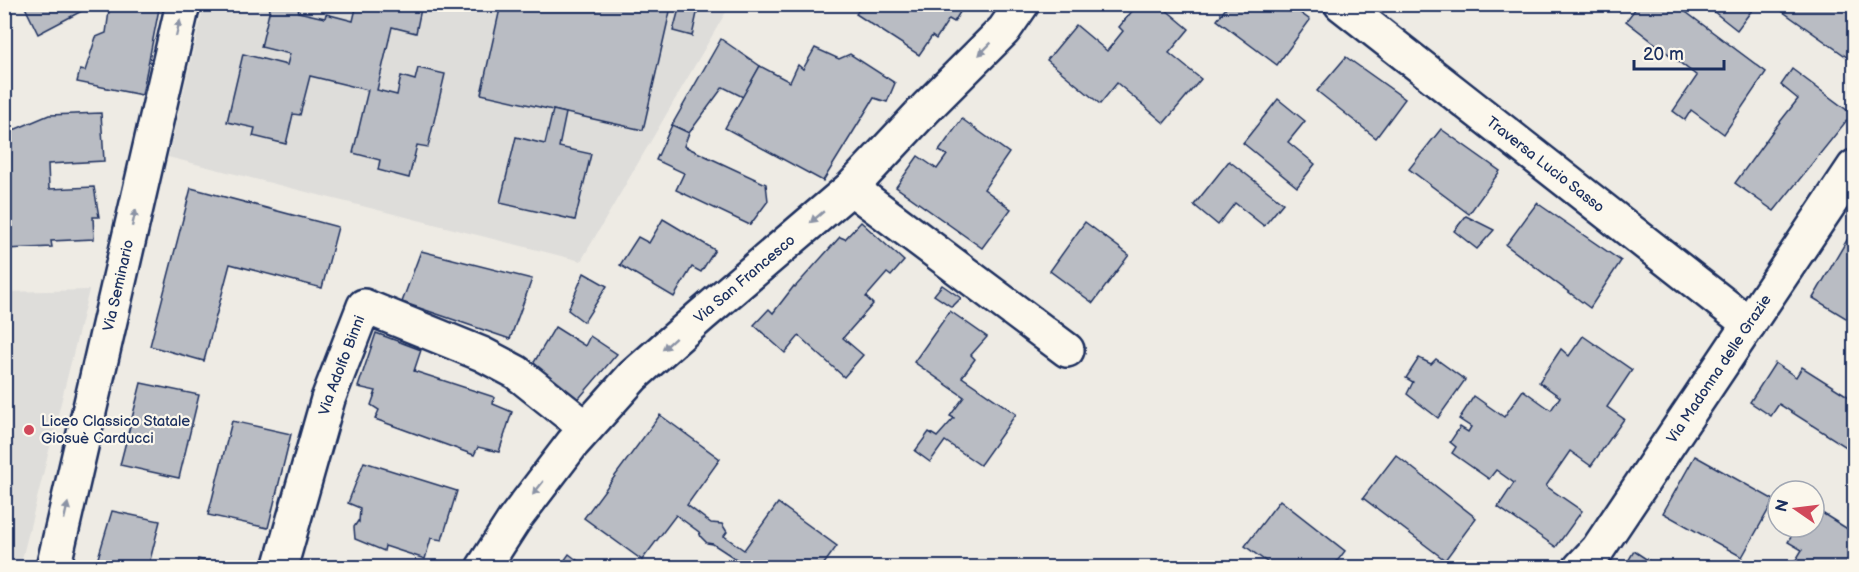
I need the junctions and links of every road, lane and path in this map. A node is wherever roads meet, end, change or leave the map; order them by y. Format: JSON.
{"nodes":[{"id":1,"x":183,"y":4,"type":"edge"},
{"id":2,"x":1022,"y":4,"type":"edge"},
{"id":3,"x":1341,"y":4,"type":"edge"},
{"id":4,"x":1854,"y":167,"type":"edge"},
{"id":5,"x":852,"y":188,"type":"junction"},
{"id":6,"x":1749,"y":324,"type":"junction"},
{"id":7,"x":1067,"y":350,"type":"dead end"},
{"id":8,"x":586,"y":428,"type":"junction"},
{"id":9,"x":53,"y":567,"type":"edge"},
{"id":10,"x":280,"y":567,"type":"edge"},
{"id":11,"x":483,"y":567,"type":"edge"},
{"id":12,"x":1580,"y":567,"type":"edge"}],
"edges":[{"from":9,"to":1,"type":"street","name":"Via Seminario","one_way":true},
{"from":2,"to":5,"type":"street","name":"Via San Francesco","one_way":true},
{"from":3,"to":6,"type":"street","name":"Traversa Lucio Sasso"},
{"from":4,"to":6,"type":"street","name":"Via Madonna delle Grazie"},
{"from":5,"to":7,"type":"street"},
{"from":5,"to":8,"type":"street","name":"Via San Francesco","one_way":true},
{"from":6,"to":12,"type":"street","name":"Via Madonna delle Grazie"},
{"from":8,"to":10,"type":"street","name":"Via Adolfo Binni"},
{"from":8,"to":11,"type":"street","name":"Via San Francesco","one_way":true}]}
